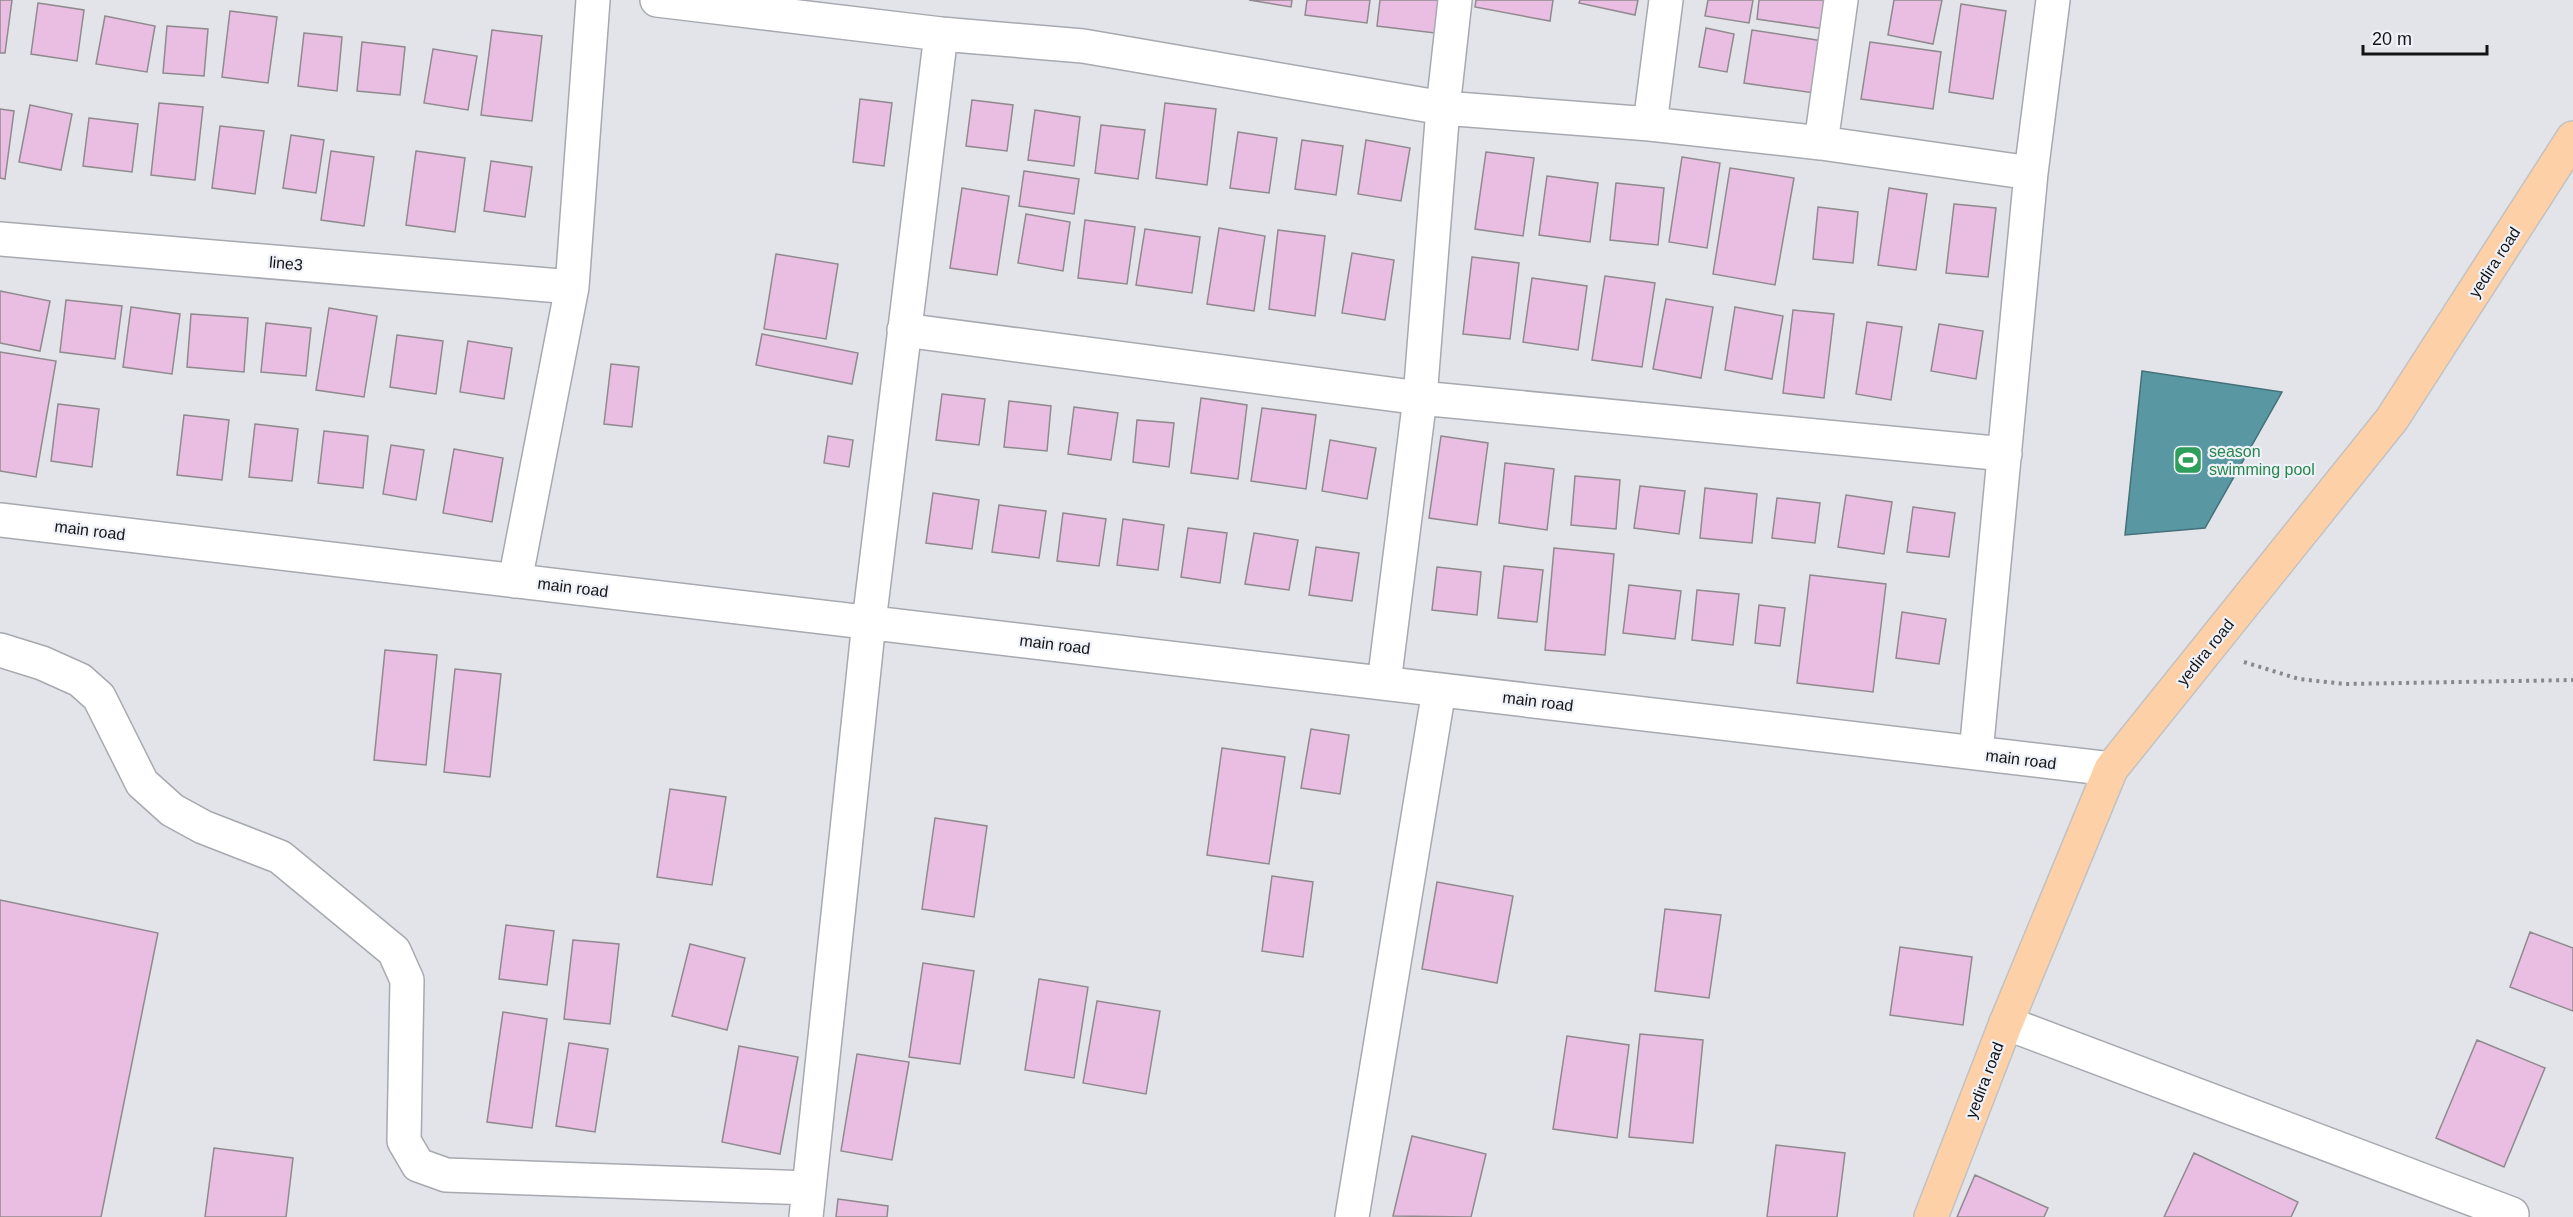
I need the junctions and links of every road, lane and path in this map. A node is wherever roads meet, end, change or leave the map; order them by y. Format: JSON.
{"nodes":[{"id":1,"x":593,"y":0,"type":"edge"},
{"id":2,"x":657,"y":0,"type":"edge"},
{"id":3,"x":1455,"y":0,"type":"edge"},
{"id":4,"x":1666,"y":0,"type":"edge"},
{"id":5,"x":1841,"y":0,"type":"edge"},
{"id":6,"x":2053,"y":0,"type":"edge"},
{"id":7,"x":941,"y":34,"type":"junction"},
{"id":8,"x":1443,"y":108,"type":"junction"},
{"id":9,"x":1650,"y":124,"type":"junction"},
{"id":10,"x":2573,"y":138,"type":"edge"},
{"id":11,"x":1821,"y":143,"type":"junction"},
{"id":12,"x":2031,"y":173,"type":"junction"},
{"id":13,"x":0,"y":239,"type":"edge"},
{"id":14,"x":572,"y":287,"type":"junction"},
{"id":15,"x":904,"y":330,"type":"junction"},
{"id":16,"x":1420,"y":398,"type":"junction"},
{"id":17,"x":2005,"y":454,"type":"junction"},
{"id":18,"x":0,"y":520,"type":"edge"},
{"id":19,"x":515,"y":581,"type":"junction"},
{"id":20,"x":869,"y":622,"type":"junction"},
{"id":21,"x":0,"y":650,"type":"edge"},
{"id":22,"x":2206,"y":651,"type":"junction"},
{"id":23,"x":2573,"y":680,"type":"edge"},
{"id":24,"x":1384,"y":683,"type":"junction"},
{"id":25,"x":1439,"y":690,"type":"junction"},
{"id":26,"x":1976,"y":753,"type":"junction"},
{"id":27,"x":2111,"y":769,"type":"junction"},
{"id":28,"x":2006,"y":1023,"type":"junction"},
{"id":29,"x":808,"y":1202,"type":"edge"},
{"id":30,"x":2512,"y":1214,"type":"dead end"},
{"id":31,"x":1352,"y":1217,"type":"edge"},
{"id":32,"x":1931,"y":1217,"type":"edge"}],
"edges":[{"from":1,"to":14,"type":"street"},
{"from":2,"to":7,"type":"street"},
{"from":3,"to":8,"type":"street"},
{"from":4,"to":9,"type":"street"},
{"from":5,"to":11,"type":"street"},
{"from":6,"to":12,"type":"street"},
{"from":7,"to":8,"type":"street"},
{"from":7,"to":15,"type":"street"},
{"from":8,"to":9,"type":"street"},
{"from":8,"to":16,"type":"street"},
{"from":9,"to":11,"type":"street"},
{"from":10,"to":22,"type":"main road","name":"yedira road"},
{"from":11,"to":12,"type":"street"},
{"from":12,"to":17,"type":"street"},
{"from":13,"to":14,"type":"street","name":"line3"},
{"from":14,"to":19,"type":"street"},
{"from":15,"to":16,"type":"street"},
{"from":15,"to":20,"type":"street"},
{"from":16,"to":17,"type":"street"},
{"from":16,"to":24,"type":"street"},
{"from":17,"to":26,"type":"street"},
{"from":18,"to":19,"type":"street","name":"main road"},
{"from":19,"to":20,"type":"street","name":"main road"},
{"from":20,"to":24,"type":"street","name":"main road"},
{"from":20,"to":29,"type":"street"},
{"from":21,"to":29,"type":"street"},
{"from":22,"to":23,"type":"path"},
{"from":22,"to":27,"type":"main road","name":"yedira road"},
{"from":24,"to":25,"type":"street","name":"main road"},
{"from":25,"to":26,"type":"street","name":"main road"},
{"from":25,"to":31,"type":"street"},
{"from":26,"to":27,"type":"street","name":"main road"},
{"from":27,"to":28,"type":"main road","name":"yedira road"},
{"from":28,"to":30,"type":"street"},
{"from":28,"to":32,"type":"main road","name":"yedira road"}]}
